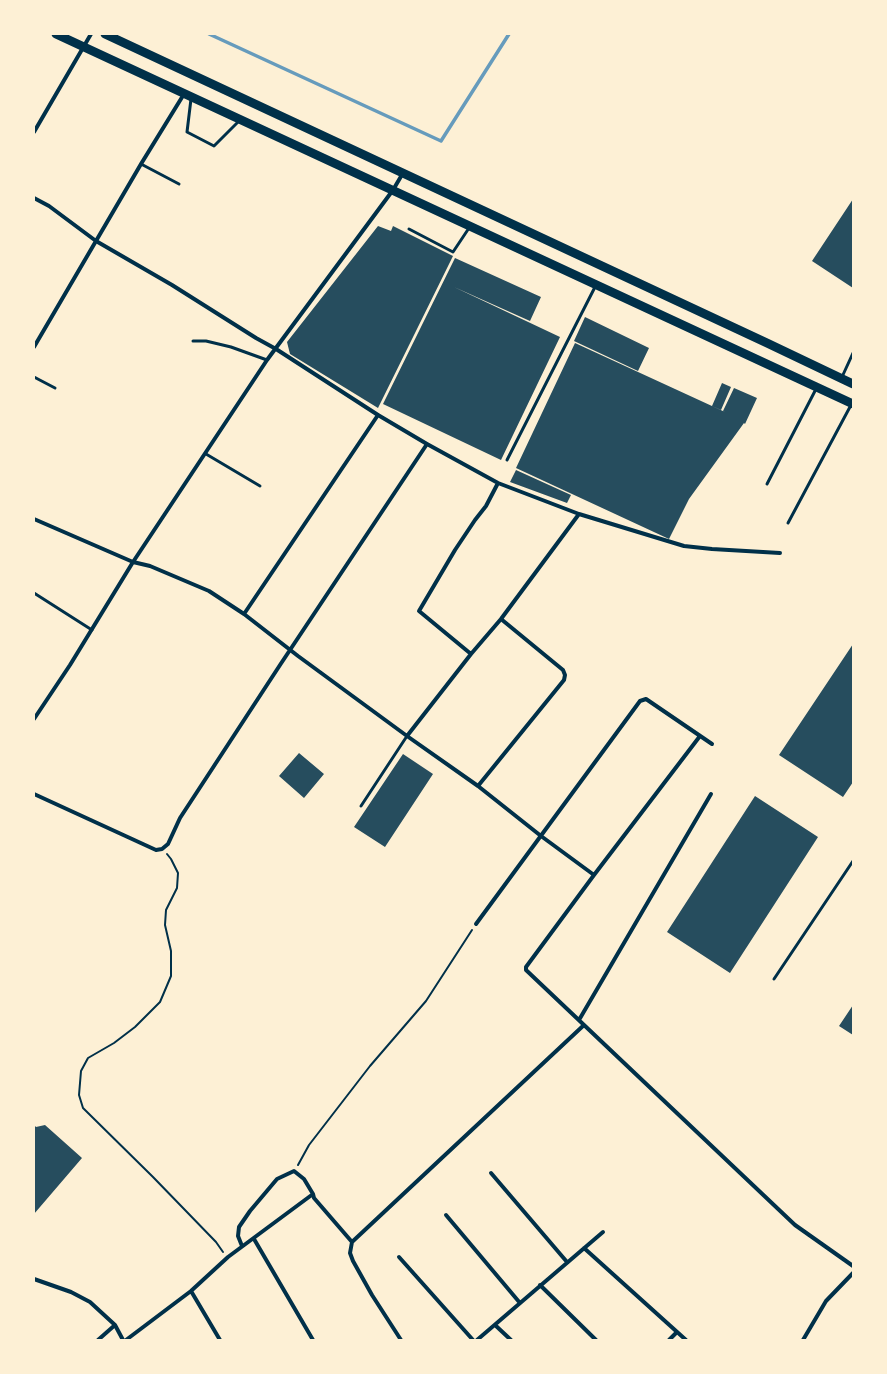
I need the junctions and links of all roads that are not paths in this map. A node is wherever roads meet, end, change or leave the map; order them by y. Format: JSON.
{"nodes":[{"id":1,"x":56,"y":34,"type":"edge"},
{"id":2,"x":91,"y":34,"type":"edge"},
{"id":3,"x":105,"y":34,"type":"edge"},
{"id":4,"x":83,"y":47,"type":"junction"},
{"id":5,"x":188,"y":96,"type":"junction"},
{"id":6,"x":240,"y":120,"type":"junction"},
{"id":7,"x":34,"y":132,"type":"edge"},
{"id":8,"x":141,"y":164,"type":"junction"},
{"id":9,"x":403,"y":172,"type":"junction"},
{"id":10,"x":178,"y":184,"type":"dead end"},
{"id":11,"x":393,"y":190,"type":"junction"},
{"id":12,"x":34,"y":198,"type":"edge"},
{"id":13,"x":470,"y":226,"type":"junction"},
{"id":14,"x":409,"y":230,"type":"dead end"},
{"id":15,"x":96,"y":241,"type":"junction"},
{"id":16,"x":596,"y":285,"type":"junction"},
{"id":17,"x":192,"y":341,"type":"dead end"},
{"id":18,"x":34,"y":347,"type":"edge"},
{"id":19,"x":276,"y":349,"type":"junction"},
{"id":20,"x":853,"y":353,"type":"edge"},
{"id":21,"x":267,"y":360,"type":"junction"},
{"id":22,"x":34,"y":377,"type":"edge"},
{"id":23,"x":841,"y":379,"type":"junction"},
{"id":24,"x":853,"y":384,"type":"edge"},
{"id":25,"x":55,"y":388,"type":"dead end"},
{"id":26,"x":817,"y":388,"type":"junction"},
{"id":27,"x":853,"y":404,"type":"edge"},
{"id":28,"x":378,"y":415,"type":"junction"},
{"id":29,"x":427,"y":444,"type":"junction"},
{"id":30,"x":206,"y":454,"type":"junction"},
{"id":31,"x":506,"y":460,"type":"dead end"},
{"id":32,"x":498,"y":484,"type":"junction"},
{"id":33,"x":767,"y":484,"type":"dead end"},
{"id":34,"x":260,"y":486,"type":"dead end"},
{"id":35,"x":579,"y":514,"type":"junction"},
{"id":36,"x":34,"y":519,"type":"edge"},
{"id":37,"x":788,"y":523,"type":"dead end"},
{"id":38,"x":780,"y":553,"type":"dead end"},
{"id":39,"x":133,"y":562,"type":"junction"},
{"id":40,"x":34,"y":593,"type":"edge"},
{"id":41,"x":244,"y":614,"type":"junction"},
{"id":42,"x":501,"y":619,"type":"junction"},
{"id":43,"x":92,"y":630,"type":"junction"},
{"id":44,"x":290,"y":650,"type":"junction"},
{"id":45,"x":471,"y":654,"type":"junction"},
{"id":46,"x":34,"y":719,"type":"edge"},
{"id":47,"x":407,"y":736,"type":"junction"},
{"id":48,"x":700,"y":736,"type":"junction"},
{"id":49,"x":712,"y":744,"type":"dead end"},
{"id":50,"x":478,"y":786,"type":"junction"},
{"id":51,"x":34,"y":794,"type":"edge"},
{"id":52,"x":711,"y":794,"type":"dead end"},
{"id":53,"x":361,"y":806,"type":"dead end"},
{"id":54,"x":541,"y":836,"type":"junction"},
{"id":55,"x":853,"y":861,"type":"edge"},
{"id":56,"x":594,"y":875,"type":"junction"},
{"id":57,"x":476,"y":924,"type":"road end"},
{"id":58,"x":774,"y":979,"type":"dead end"},
{"id":59,"x":579,"y":1020,"type":"junction"},
{"id":60,"x":584,"y":1025,"type":"junction"},
{"id":61,"x":491,"y":1174,"type":"dead end"},
{"id":62,"x":313,"y":1194,"type":"junction"},
{"id":63,"x":446,"y":1215,"type":"dead end"},
{"id":64,"x":603,"y":1232,"type":"dead end"},
{"id":65,"x":254,"y":1238,"type":"junction"},
{"id":66,"x":352,"y":1242,"type":"junction"},
{"id":67,"x":242,"y":1246,"type":"junction"},
{"id":68,"x":584,"y":1248,"type":"junction"},
{"id":69,"x":399,"y":1257,"type":"dead end"},
{"id":70,"x":567,"y":1262,"type":"junction"},
{"id":71,"x":853,"y":1266,"type":"edge"},
{"id":72,"x":853,"y":1273,"type":"edge"},
{"id":73,"x":34,"y":1278,"type":"edge"},
{"id":74,"x":540,"y":1285,"type":"junction"},
{"id":75,"x":191,"y":1291,"type":"junction"},
{"id":76,"x":520,"y":1303,"type":"junction"},
{"id":77,"x":114,"y":1325,"type":"junction"},
{"id":78,"x":495,"y":1325,"type":"junction"},
{"id":79,"x":677,"y":1332,"type":"junction"},
{"id":80,"x":98,"y":1340,"type":"edge"},
{"id":81,"x":125,"y":1340,"type":"edge"},
{"id":82,"x":220,"y":1340,"type":"edge"},
{"id":83,"x":313,"y":1340,"type":"edge"},
{"id":84,"x":401,"y":1340,"type":"edge"},
{"id":85,"x":473,"y":1340,"type":"edge"},
{"id":86,"x":477,"y":1340,"type":"edge"},
{"id":87,"x":511,"y":1340,"type":"edge"},
{"id":88,"x":596,"y":1340,"type":"edge"},
{"id":89,"x":669,"y":1340,"type":"edge"},
{"id":90,"x":686,"y":1340,"type":"edge"},
{"id":91,"x":803,"y":1340,"type":"edge"}],
"edges":[{"from":1,"to":4,"type":"main road"},
{"from":2,"to":4,"type":"street"},
{"from":3,"to":9,"type":"main road"},
{"from":4,"to":5,"type":"main road"},
{"from":4,"to":7,"type":"street"},
{"from":5,"to":6,"type":"main road"},
{"from":5,"to":6,"type":"lane"},
{"from":5,"to":8,"type":"street"},
{"from":6,"to":11,"type":"main road"},
{"from":8,"to":10,"type":"lane"},
{"from":8,"to":15,"type":"street"},
{"from":9,"to":11,"type":"street"},
{"from":9,"to":23,"type":"main road"},
{"from":11,"to":13,"type":"main road"},
{"from":11,"to":19,"type":"street"},
{"from":12,"to":15,"type":"street"},
{"from":13,"to":14,"type":"lane"},
{"from":13,"to":16,"type":"main road"},
{"from":15,"to":18,"type":"street"},
{"from":15,"to":19,"type":"street"},
{"from":16,"to":26,"type":"main road"},
{"from":16,"to":31,"type":"lane"},
{"from":17,"to":21,"type":"lane"},
{"from":19,"to":21,"type":"street"},
{"from":19,"to":28,"type":"street"},
{"from":20,"to":23,"type":"lane"},
{"from":21,"to":30,"type":"street"},
{"from":22,"to":25,"type":"lane"},
{"from":23,"to":24,"type":"main road"},
{"from":26,"to":27,"type":"main road"},
{"from":26,"to":33,"type":"lane"},
{"from":27,"to":37,"type":"lane"},
{"from":28,"to":29,"type":"street"},
{"from":28,"to":41,"type":"street"},
{"from":29,"to":32,"type":"street"},
{"from":29,"to":44,"type":"street"},
{"from":30,"to":34,"type":"lane"},
{"from":30,"to":39,"type":"street"},
{"from":32,"to":35,"type":"street"},
{"from":32,"to":45,"type":"street"},
{"from":35,"to":38,"type":"street"},
{"from":35,"to":42,"type":"street"},
{"from":36,"to":39,"type":"street"},
{"from":39,"to":41,"type":"street"},
{"from":39,"to":43,"type":"street"},
{"from":40,"to":43,"type":"lane"},
{"from":41,"to":44,"type":"street"},
{"from":42,"to":45,"type":"street"},
{"from":42,"to":50,"type":"street"},
{"from":43,"to":46,"type":"street"},
{"from":44,"to":47,"type":"street"},
{"from":44,"to":51,"type":"street"},
{"from":45,"to":47,"type":"street"},
{"from":47,"to":50,"type":"street"},
{"from":47,"to":53,"type":"lane"},
{"from":48,"to":49,"type":"street"},
{"from":48,"to":54,"type":"street"},
{"from":48,"to":56,"type":"street"},
{"from":50,"to":54,"type":"street"},
{"from":52,"to":59,"type":"street"},
{"from":54,"to":56,"type":"street"},
{"from":54,"to":57,"type":"street"},
{"from":55,"to":58,"type":"lane"},
{"from":56,"to":59,"type":"street"},
{"from":59,"to":60,"type":"street"},
{"from":60,"to":66,"type":"street"},
{"from":60,"to":71,"type":"street"},
{"from":61,"to":70,"type":"street"},
{"from":62,"to":65,"type":"street"},
{"from":62,"to":66,"type":"street"},
{"from":62,"to":67,"type":"street"},
{"from":63,"to":76,"type":"street"},
{"from":64,"to":68,"type":"street"},
{"from":65,"to":67,"type":"street"},
{"from":65,"to":83,"type":"street"},
{"from":66,"to":84,"type":"street"},
{"from":67,"to":75,"type":"street"},
{"from":68,"to":70,"type":"street"},
{"from":68,"to":79,"type":"street"},
{"from":69,"to":85,"type":"street"},
{"from":70,"to":74,"type":"street"},
{"from":72,"to":91,"type":"street"},
{"from":73,"to":77,"type":"street"},
{"from":74,"to":76,"type":"street"},
{"from":74,"to":88,"type":"street"},
{"from":75,"to":81,"type":"street"},
{"from":75,"to":82,"type":"street"},
{"from":76,"to":78,"type":"street"},
{"from":77,"to":80,"type":"street"},
{"from":77,"to":81,"type":"street"},
{"from":78,"to":86,"type":"street"},
{"from":78,"to":87,"type":"street"},
{"from":79,"to":89,"type":"street"},
{"from":79,"to":90,"type":"street"}]}
